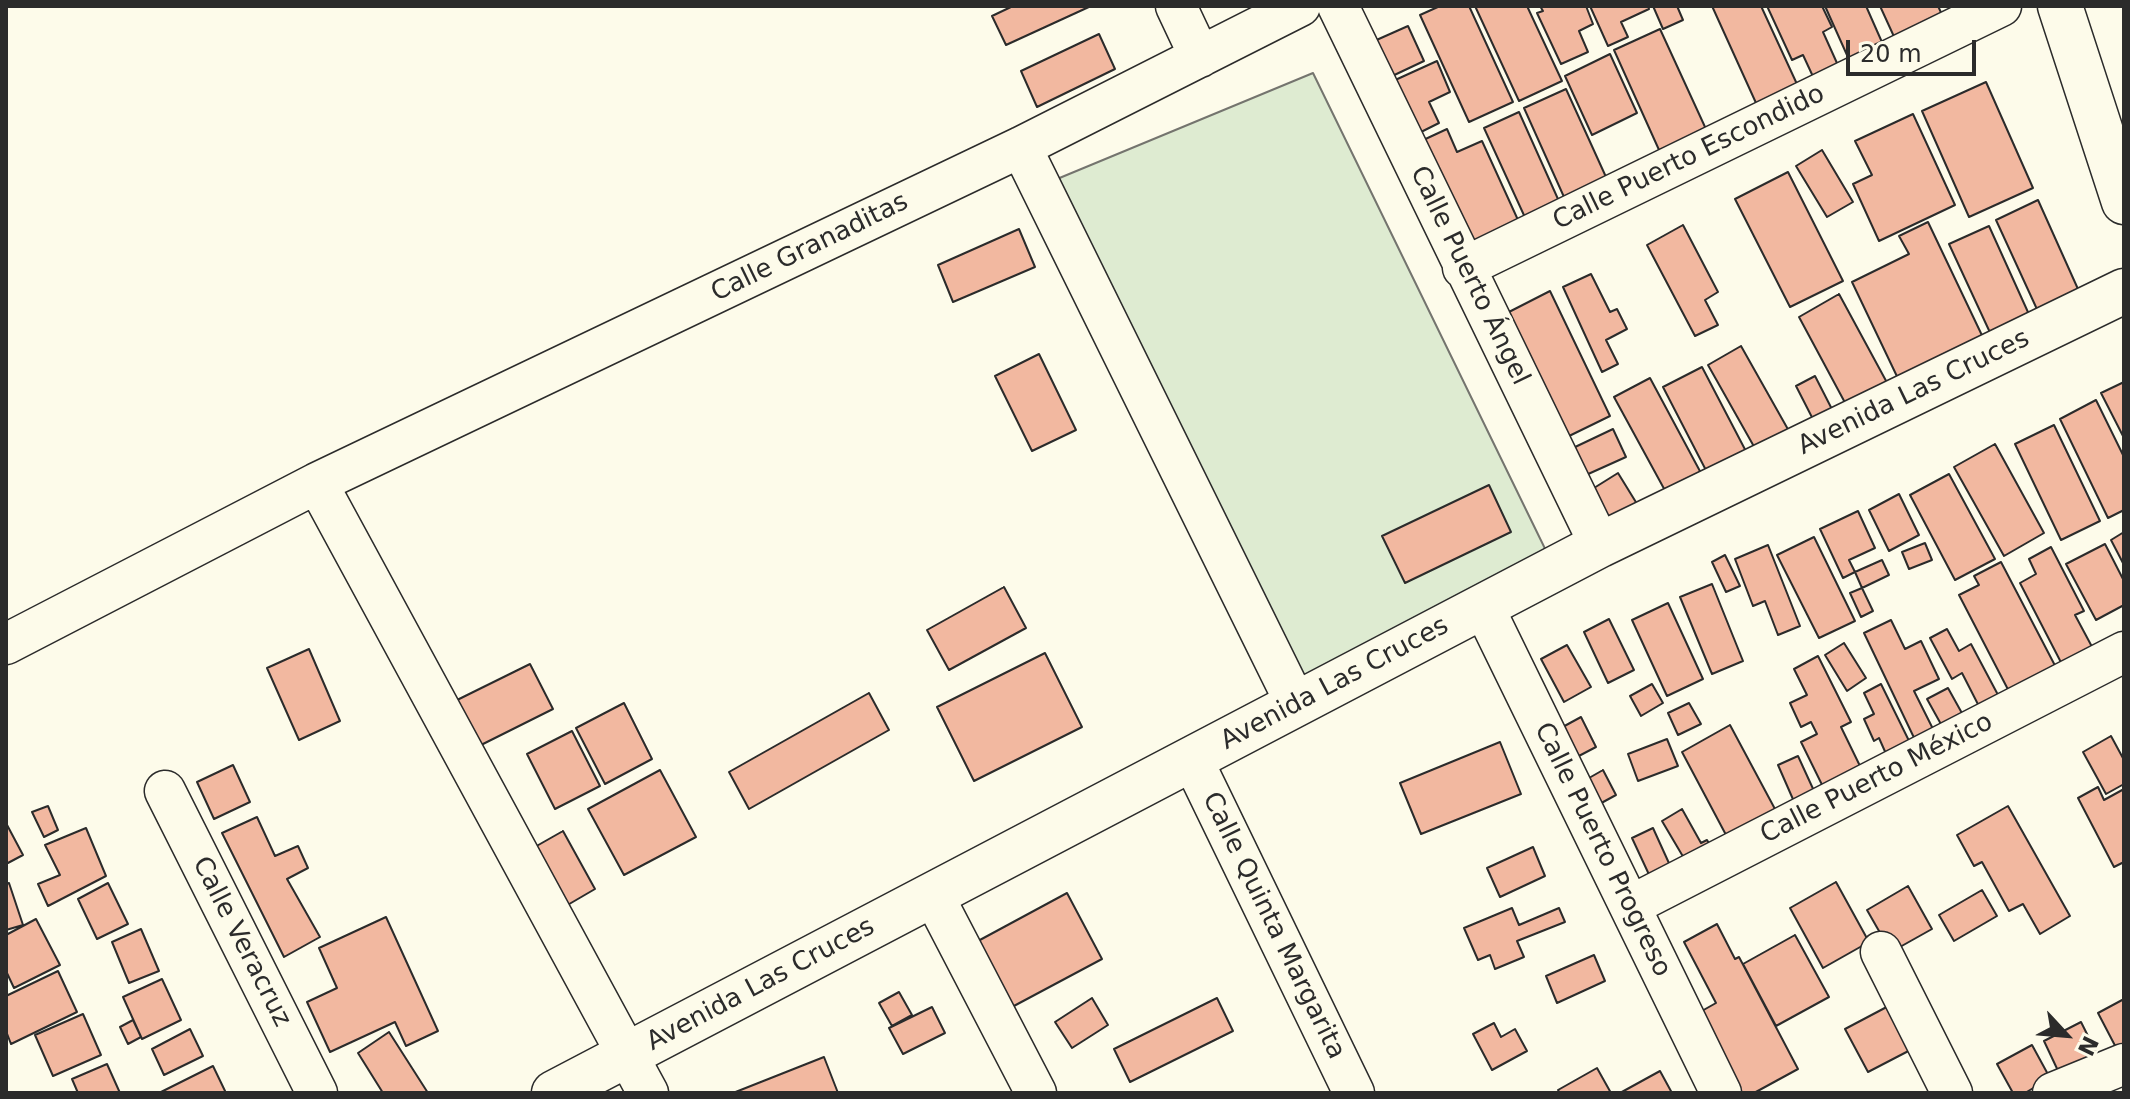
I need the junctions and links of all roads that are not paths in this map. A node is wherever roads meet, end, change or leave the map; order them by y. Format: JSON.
{"nodes":[{"id":1,"x":1176,"y":6,"type":"edge"},
{"id":2,"x":1300,"y":6,"type":"edge"},
{"id":3,"x":1338,"y":6,"type":"edge"},
{"id":4,"x":2001,"y":6,"type":"edge"},
{"id":5,"x":2060,"y":6,"type":"edge"},
{"id":6,"x":1200,"y":57,"type":"junction"},
{"id":7,"x":1021,"y":147,"type":"junction"},
{"id":8,"x":2124,"y":202,"type":"edge"},
{"id":9,"x":1463,"y":268,"type":"junction"},
{"id":10,"x":2124,"y":291,"type":"edge"},
{"id":11,"x":317,"y":483,"type":"junction"},
{"id":12,"x":1600,"y":545,"type":"junction"},
{"id":13,"x":1483,"y":606,"type":"junction"},
{"id":14,"x":6,"y":644,"type":"edge"},
{"id":15,"x":2124,"y":652,"type":"edge"},
{"id":16,"x":1296,"y":704,"type":"junction"},
{"id":17,"x":1192,"y":759,"type":"junction"},
{"id":18,"x":165,"y":791,"type":"dead end"},
{"id":19,"x":933,"y":895,"type":"junction"},
{"id":20,"x":1630,"y":906,"type":"junction"},
{"id":21,"x":1881,"y":952,"type":"dead end"},
{"id":22,"x":627,"y":1055,"type":"junction"},
{"id":23,"x":2124,"y":1064,"type":"edge"},
{"id":24,"x":317,"y":1093,"type":"edge"},
{"id":25,"x":554,"y":1093,"type":"edge"},
{"id":26,"x":648,"y":1093,"type":"edge"},
{"id":27,"x":1036,"y":1093,"type":"edge"},
{"id":28,"x":1354,"y":1093,"type":"edge"},
{"id":29,"x":1721,"y":1093,"type":"edge"},
{"id":30,"x":1952,"y":1093,"type":"edge"},
{"id":31,"x":2053,"y":1093,"type":"edge"}],
"edges":[{"from":1,"to":6,"type":"street"},
{"from":2,"to":6,"type":"street","name":"Calle Granaditas"},
{"from":3,"to":9,"type":"street","name":"Calle Puerto Ángel"},
{"from":4,"to":9,"type":"street","name":"Calle Puerto Escondido"},
{"from":5,"to":8,"type":"street"},
{"from":6,"to":7,"type":"street","name":"Calle Granaditas"},
{"from":7,"to":11,"type":"street","name":"Calle Granaditas"},
{"from":7,"to":16,"type":"street"},
{"from":9,"to":12,"type":"street","name":"Calle Puerto Ángel"},
{"from":10,"to":12,"type":"street","name":"Avenida Las Cruces"},
{"from":11,"to":14,"type":"street","name":"Calle Granaditas"},
{"from":11,"to":22,"type":"street"},
{"from":12,"to":13,"type":"street","name":"Avenida Las Cruces"},
{"from":13,"to":16,"type":"street","name":"Avenida Las Cruces"},
{"from":13,"to":20,"type":"street","name":"Calle Puerto Progreso"},
{"from":15,"to":20,"type":"street","name":"Calle Puerto México"},
{"from":16,"to":17,"type":"street","name":"Avenida Las Cruces"},
{"from":17,"to":19,"type":"street","name":"Avenida Las Cruces"},
{"from":17,"to":28,"type":"street","name":"Calle Quinta Margarita"},
{"from":18,"to":24,"type":"street","name":"Calle Veracruz"},
{"from":19,"to":22,"type":"street","name":"Avenida Las Cruces"},
{"from":19,"to":27,"type":"street"},
{"from":20,"to":29,"type":"street","name":"Calle Puerto Progreso"},
{"from":21,"to":30,"type":"street"},
{"from":22,"to":25,"type":"street","name":"Avenida Las Cruces"},
{"from":22,"to":26,"type":"street"},
{"from":23,"to":31,"type":"street"}]}
